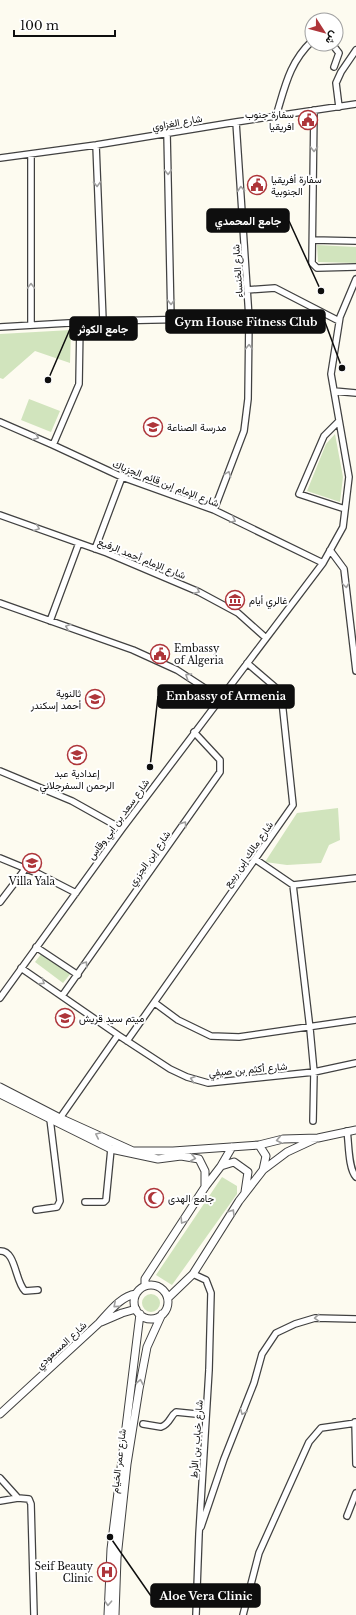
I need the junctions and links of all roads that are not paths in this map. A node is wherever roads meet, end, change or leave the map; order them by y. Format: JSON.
{"nodes":[{"id":1,"x":304,"y":49,"type":"edge"},
{"id":2,"x":356,"y":50,"type":"edge"},
{"id":3,"x":339,"y":52,"type":"edge"},
{"id":4,"x":334,"y":67,"type":"dead end"},
{"id":5,"x":356,"y":104,"type":"edge"},
{"id":6,"x":339,"y":107,"type":"junction"},
{"id":7,"x":314,"y":110,"type":"junction"},
{"id":8,"x":276,"y":116,"type":"junction"},
{"id":9,"x":236,"y":122,"type":"junction"},
{"id":10,"x":167,"y":133,"type":"junction"},
{"id":11,"x":96,"y":145,"type":"junction"},
{"id":12,"x":31,"y":154,"type":"junction"},
{"id":13,"x":0,"y":158,"type":"edge"},
{"id":14,"x":313,"y":240,"type":"junction"},
{"id":15,"x":356,"y":241,"type":"edge"},
{"id":16,"x":356,"y":267,"type":"edge"},
{"id":17,"x":356,"y":279,"type":"edge"},
{"id":18,"x":247,"y":290,"type":"junction"},
{"id":19,"x":249,"y":318,"type":"junction"},
{"id":20,"x":171,"y":320,"type":"junction"},
{"id":21,"x":103,"y":321,"type":"junction"},
{"id":22,"x":339,"y":321,"type":"junction"},
{"id":23,"x":80,"y":323,"type":"junction"},
{"id":24,"x":32,"y":325,"type":"junction"},
{"id":25,"x":0,"y":327,"type":"edge"},
{"id":26,"x":334,"y":391,"type":"junction"},
{"id":27,"x":356,"y":393,"type":"edge"},
{"id":28,"x":339,"y":421,"type":"junction"},
{"id":29,"x":0,"y":422,"type":"edge"},
{"id":30,"x":53,"y":445,"type":"junction"},
{"id":31,"x":122,"y":477,"type":"junction"},
{"id":32,"x":345,"y":509,"type":"junction"},
{"id":33,"x":214,"y":510,"type":"junction"},
{"id":34,"x":0,"y":515,"type":"edge"},
{"id":35,"x":79,"y":543,"type":"junction"},
{"id":36,"x":95,"y":549,"type":"junction"},
{"id":37,"x":330,"y":550,"type":"junction"},
{"id":38,"x":323,"y":563,"type":"junction"},
{"id":39,"x":0,"y":603,"type":"edge"},
{"id":40,"x":50,"y":621,"type":"junction"},
{"id":41,"x":266,"y":638,"type":"junction"},
{"id":42,"x":247,"y":663,"type":"junction"},
{"id":43,"x":356,"y":671,"type":"edge"},
{"id":44,"x":220,"y":698,"type":"junction"},
{"id":45,"x":194,"y":732,"type":"junction"},
{"id":46,"x":0,"y":771,"type":"edge"},
{"id":47,"x":122,"y":829,"type":"junction"},
{"id":48,"x":0,"y":858,"type":"edge"},
{"id":49,"x":255,"y":859,"type":"junction"},
{"id":50,"x":26,"y":868,"type":"junction"},
{"id":51,"x":356,"y":878,"type":"edge"},
{"id":52,"x":293,"y":885,"type":"junction"},
{"id":53,"x":76,"y":894,"type":"junction"},
{"id":54,"x":0,"y":902,"type":"edge"},
{"id":55,"x":36,"y":947,"type":"junction"},
{"id":56,"x":21,"y":968,"type":"junction"},
{"id":57,"x":78,"y":975,"type":"junction"},
{"id":58,"x":62,"y":996,"type":"junction"},
{"id":59,"x":0,"y":998,"type":"edge"},
{"id":60,"x":155,"y":1003,"type":"junction"},
{"id":61,"x":356,"y":1020,"type":"edge"},
{"id":62,"x":310,"y":1027,"type":"junction"},
{"id":63,"x":118,"y":1035,"type":"junction"},
{"id":64,"x":127,"y":1041,"type":"junction"},
{"id":65,"x":356,"y":1062,"type":"edge"},
{"id":66,"x":314,"y":1072,"type":"junction"},
{"id":67,"x":0,"y":1087,"type":"edge"},
{"id":68,"x":0,"y":1094,"type":"edge"},
{"id":69,"x":60,"y":1118,"type":"junction"},
{"id":70,"x":50,"y":1119,"type":"junction"},
{"id":71,"x":314,"y":1121,"type":"dead end"},
{"id":72,"x":356,"y":1130,"type":"edge"},
{"id":73,"x":347,"y":1131,"type":"junction"},
{"id":74,"x":318,"y":1138,"type":"junction"},
{"id":75,"x":259,"y":1144,"type":"junction"},
{"id":76,"x":232,"y":1147,"type":"junction"},
{"id":77,"x":111,"y":1149,"type":"junction"},
{"id":78,"x":353,"y":1160,"type":"edge"},
{"id":79,"x":221,"y":1166,"type":"junction"},
{"id":80,"x":263,"y":1170,"type":"junction"},
{"id":81,"x":356,"y":1177,"type":"edge"},
{"id":82,"x":205,"y":1187,"type":"junction"},
{"id":83,"x":245,"y":1192,"type":"junction"},
{"id":84,"x":86,"y":1202,"type":"dead end"},
{"id":85,"x":36,"y":1210,"type":"dead end"},
{"id":86,"x":0,"y":1251,"type":"edge"},
{"id":87,"x":193,"y":1274,"type":"junction"},
{"id":88,"x":145,"y":1286,"type":"junction"},
{"id":89,"x":38,"y":1290,"type":"dead end"},
{"id":90,"x":136,"y":1294,"type":"junction"},
{"id":91,"x":168,"y":1298,"type":"junction"},
{"id":92,"x":138,"y":1312,"type":"junction"},
{"id":93,"x":162,"y":1314,"type":"junction"},
{"id":94,"x":356,"y":1319,"type":"edge"},
{"id":95,"x":99,"y":1323,"type":"junction"},
{"id":96,"x":0,"y":1414,"type":"edge"},
{"id":97,"x":206,"y":1415,"type":"junction"},
{"id":98,"x":356,"y":1423,"type":"edge"},
{"id":99,"x":143,"y":1424,"type":"dead end"},
{"id":100,"x":356,"y":1464,"type":"edge"},
{"id":101,"x":0,"y":1478,"type":"edge"},
{"id":102,"x":356,"y":1494,"type":"edge"},
{"id":103,"x":18,"y":1498,"type":"junction"},
{"id":104,"x":0,"y":1501,"type":"edge"},
{"id":105,"x":346,"y":1516,"type":"dead end"},
{"id":106,"x":199,"y":1534,"type":"junction"},
{"id":107,"x":34,"y":1615,"type":"edge"},
{"id":108,"x":108,"y":1615,"type":"edge"},
{"id":109,"x":115,"y":1615,"type":"edge"},
{"id":110,"x":196,"y":1615,"type":"edge"},
{"id":111,"x":243,"y":1615,"type":"edge"}],
"edges":[{"from":1,"to":8,"type":"street"},
{"from":2,"to":6,"type":"street"},
{"from":3,"to":4,"type":"street"},
{"from":5,"to":6,"type":"street","name":"شارع الغزاوي"},
{"from":6,"to":7,"type":"street","name":"شارع الغزاوي"},
{"from":7,"to":8,"type":"street","name":"شارع الغزاوي"},
{"from":7,"to":14,"type":"street","one_way":true},
{"from":8,"to":9,"type":"street","name":"شارع الغزاوي"},
{"from":9,"to":10,"type":"street","name":"شارع الغزاوي"},
{"from":18,"to":9,"type":"street","name":"شارع الخنساء","one_way":true},
{"from":10,"to":11,"type":"street","name":"شارع الغزاوي"},
{"from":10,"to":20,"type":"street","one_way":true},
{"from":11,"to":12,"type":"street","name":"شارع الغزاوي"},
{"from":11,"to":21,"type":"street","one_way":true},
{"from":12,"to":13,"type":"street","name":"شارع الغزاوي"},
{"from":24,"to":12,"type":"street","one_way":true},
{"from":14,"to":15,"type":"street"},
{"from":14,"to":16,"type":"street"},
{"from":17,"to":22,"type":"street","name":"شارع سعد بن ابي وقاس"},
{"from":18,"to":19,"type":"street","name":"شارع الخنساء"},
{"from":18,"to":22,"type":"street"},
{"from":19,"to":20,"type":"street"},
{"from":33,"to":19,"type":"street","name":"شارع الخنساء","one_way":true},
{"from":20,"to":21,"type":"street"},
{"from":21,"to":23,"type":"street"},
{"from":22,"to":26,"type":"street","name":"شارع سعد بن ابي وقاس"},
{"from":23,"to":24,"type":"street"},
{"from":23,"to":30,"type":"street"},
{"from":24,"to":25,"type":"street"},
{"from":26,"to":27,"type":"street"},
{"from":26,"to":28,"type":"street","name":"شارع سعد بن ابي وقاس"},
{"from":28,"to":32,"type":"street","name":"شارع سعد بن ابي وقاس"},
{"from":28,"to":32,"type":"street"},
{"from":29,"to":30,"type":"street","name":"شارع الإمام إبن قائم الجزياك","one_way":true},
{"from":30,"to":31,"type":"street","name":"شارع الإمام إبن قائم الجزياك"},
{"from":31,"to":33,"type":"street","name":"شارع الإمام إبن قائم الجزياك"},
{"from":31,"to":36,"type":"street"},
{"from":32,"to":37,"type":"street","name":"شارع سعد بن ابي وقاس"},
{"from":33,"to":38,"type":"street","name":"شارع الإمام إبن قائم الجزياك","one_way":true},
{"from":34,"to":35,"type":"street","name":"شارع الإمام أحمد الرفيع","one_way":true},
{"from":35,"to":36,"type":"street","name":"شارع الإمام أحمد الرفيع"},
{"from":35,"to":40,"type":"street"},
{"from":36,"to":41,"type":"street","name":"شارع الإمام أحمد الرفيع","one_way":true},
{"from":37,"to":38,"type":"street","name":"شارع سعد بن ابي وقاس"},
{"from":37,"to":43,"type":"street","one_way":true},
{"from":38,"to":41,"type":"street","name":"شارع سعد بن ابي وقاس"},
{"from":39,"to":40,"type":"street"},
{"from":44,"to":40,"type":"street","one_way":true},
{"from":41,"to":42,"type":"street","name":"شارع سعد بن ابي وقاس"},
{"from":42,"to":44,"type":"street","name":"شارع سعد بن ابي وقاس"},
{"from":42,"to":49,"type":"street","name":"شارع مالك إبن ربيع"},
{"from":44,"to":45,"type":"street","name":"شارع سعد بن ابي وقاس"},
{"from":45,"to":47,"type":"street","name":"شارع سعد بن ابي وقاس"},
{"from":57,"to":45,"type":"street","name":"شارع إبن الجزري","one_way":true},
{"from":46,"to":47,"type":"street"},
{"from":47,"to":53,"type":"street","name":"شارع سعد بن ابي وقاس"},
{"from":48,"to":50,"type":"street"},
{"from":49,"to":52,"type":"street"},
{"from":49,"to":60,"type":"street","name":"شارع مالك إبن ربيع"},
{"from":50,"to":53,"type":"street"},
{"from":50,"to":54,"type":"street"},
{"from":51,"to":52,"type":"street"},
{"from":52,"to":62,"type":"street"},
{"from":53,"to":55,"type":"street","name":"شارع سعد بن ابي وقاس"},
{"from":55,"to":56,"type":"street","name":"شارع سعد بن ابي وقاس"},
{"from":55,"to":57,"type":"street"},
{"from":56,"to":58,"type":"street","name":"شارع أكثم بن صيفي","one_way":true},
{"from":56,"to":59,"type":"street","name":"شارع سعد بن ابي وقاس"},
{"from":57,"to":58,"type":"street","name":"شارع إبن الجزري"},
{"from":58,"to":63,"type":"street","name":"شارع أكثم بن صيفي"},
{"from":60,"to":62,"type":"street"},
{"from":60,"to":64,"type":"street","name":"شارع مالك إبن ربيع"},
{"from":61,"to":62,"type":"street"},
{"from":62,"to":66,"type":"street"},
{"from":63,"to":64,"type":"street","name":"شارع أكثم بن صيفي"},
{"from":63,"to":69,"type":"street"},
{"from":66,"to":64,"type":"street","name":"شارع أكثم بن صيفي","one_way":true},
{"from":65,"to":66,"type":"street","name":"شارع أكثم بن صيفي"},
{"from":66,"to":71,"type":"street"},
{"from":67,"to":69,"type":"street"},
{"from":68,"to":70,"type":"street"},
{"from":76,"to":69,"type":"street","one_way":true},
{"from":70,"to":77,"type":"street"},
{"from":70,"to":85,"type":"street"},
{"from":72,"to":73,"type":"street"},
{"from":73,"to":74,"type":"street"},
{"from":73,"to":78,"type":"street"},
{"from":74,"to":75,"type":"street","one_way":true},
{"from":74,"to":80,"type":"street"},
{"from":75,"to":76,"type":"street"},
{"from":75,"to":80,"type":"street"},
{"from":76,"to":79,"type":"street"},
{"from":77,"to":82,"type":"street","one_way":true},
{"from":77,"to":84,"type":"street"},
{"from":78,"to":81,"type":"street"},
{"from":79,"to":82,"type":"street"},
{"from":79,"to":83,"type":"street"},
{"from":80,"to":83,"type":"street"},
{"from":82,"to":88,"type":"street","one_way":true},
{"from":87,"to":83,"type":"street","one_way":true},
{"from":86,"to":89,"type":"street"},
{"from":87,"to":91,"type":"street"},
{"from":87,"to":97,"type":"street","name":"شارع خباب بن الأرط"},
{"from":88,"to":90,"type":"street"},
{"from":88,"to":91,"type":"street"},
{"from":90,"to":92,"type":"street"},
{"from":90,"to":95,"type":"street","name":"شارع المسعودي","one_way":true},
{"from":91,"to":93,"type":"street"},
{"from":92,"to":93,"type":"street"},
{"from":92,"to":95,"type":"street"},
{"from":92,"to":108,"type":"street","name":"شارع عمر الخيام","one_way":true},
{"from":109,"to":93,"type":"street","name":"شارع عمر الخيام","one_way":true},
{"from":94,"to":106,"type":"street","one_way":true},
{"from":95,"to":96,"type":"street","name":"شارع المسعودي"},
{"from":97,"to":99,"type":"street"},
{"from":97,"to":106,"type":"street","name":"شارع خباب بن الأرط"},
{"from":98,"to":100,"type":"street"},
{"from":98,"to":111,"type":"street"},
{"from":101,"to":103,"type":"street"},
{"from":102,"to":105,"type":"street"},
{"from":103,"to":104,"type":"street"},
{"from":103,"to":107,"type":"street"},
{"from":106,"to":110,"type":"street","name":"شارع خباب بن الأرط"}]}
